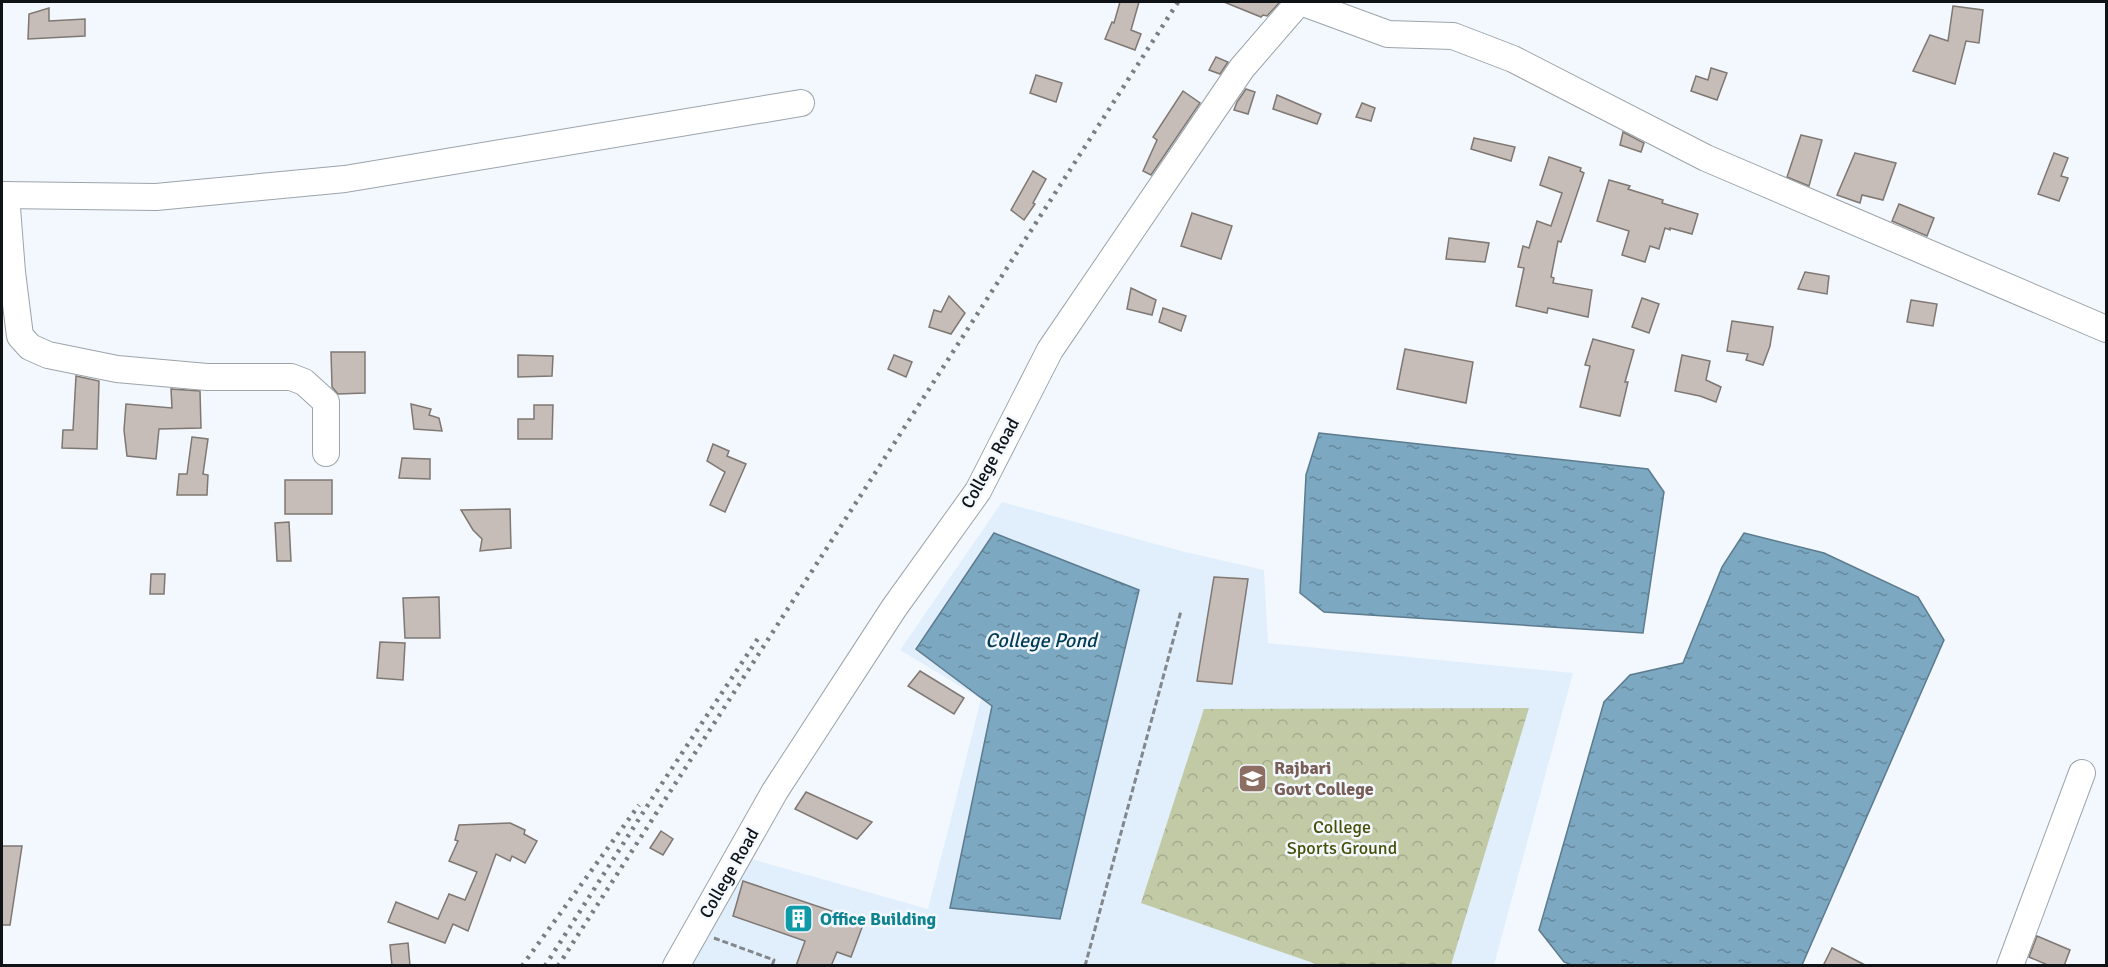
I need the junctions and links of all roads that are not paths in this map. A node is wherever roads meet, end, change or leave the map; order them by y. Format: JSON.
{"nodes":[{"id":1,"x":1300,"y":2,"type":"edge"},
{"id":2,"x":801,"y":103,"type":"dead end"},
{"id":3,"x":4,"y":195,"type":"edge"},
{"id":4,"x":2106,"y":329,"type":"edge"},
{"id":5,"x":326,"y":453,"type":"dead end"},
{"id":6,"x":2082,"y":773,"type":"dead end"},
{"id":7,"x":676,"y":966,"type":"edge"},
{"id":8,"x":2010,"y":966,"type":"edge"}],
"edges":[{"from":1,"to":4,"type":"street"},
{"from":1,"to":7,"type":"street","name":"College Road"},
{"from":2,"to":3,"type":"street"},
{"from":3,"to":5,"type":"street"},
{"from":6,"to":8,"type":"street"}]}
